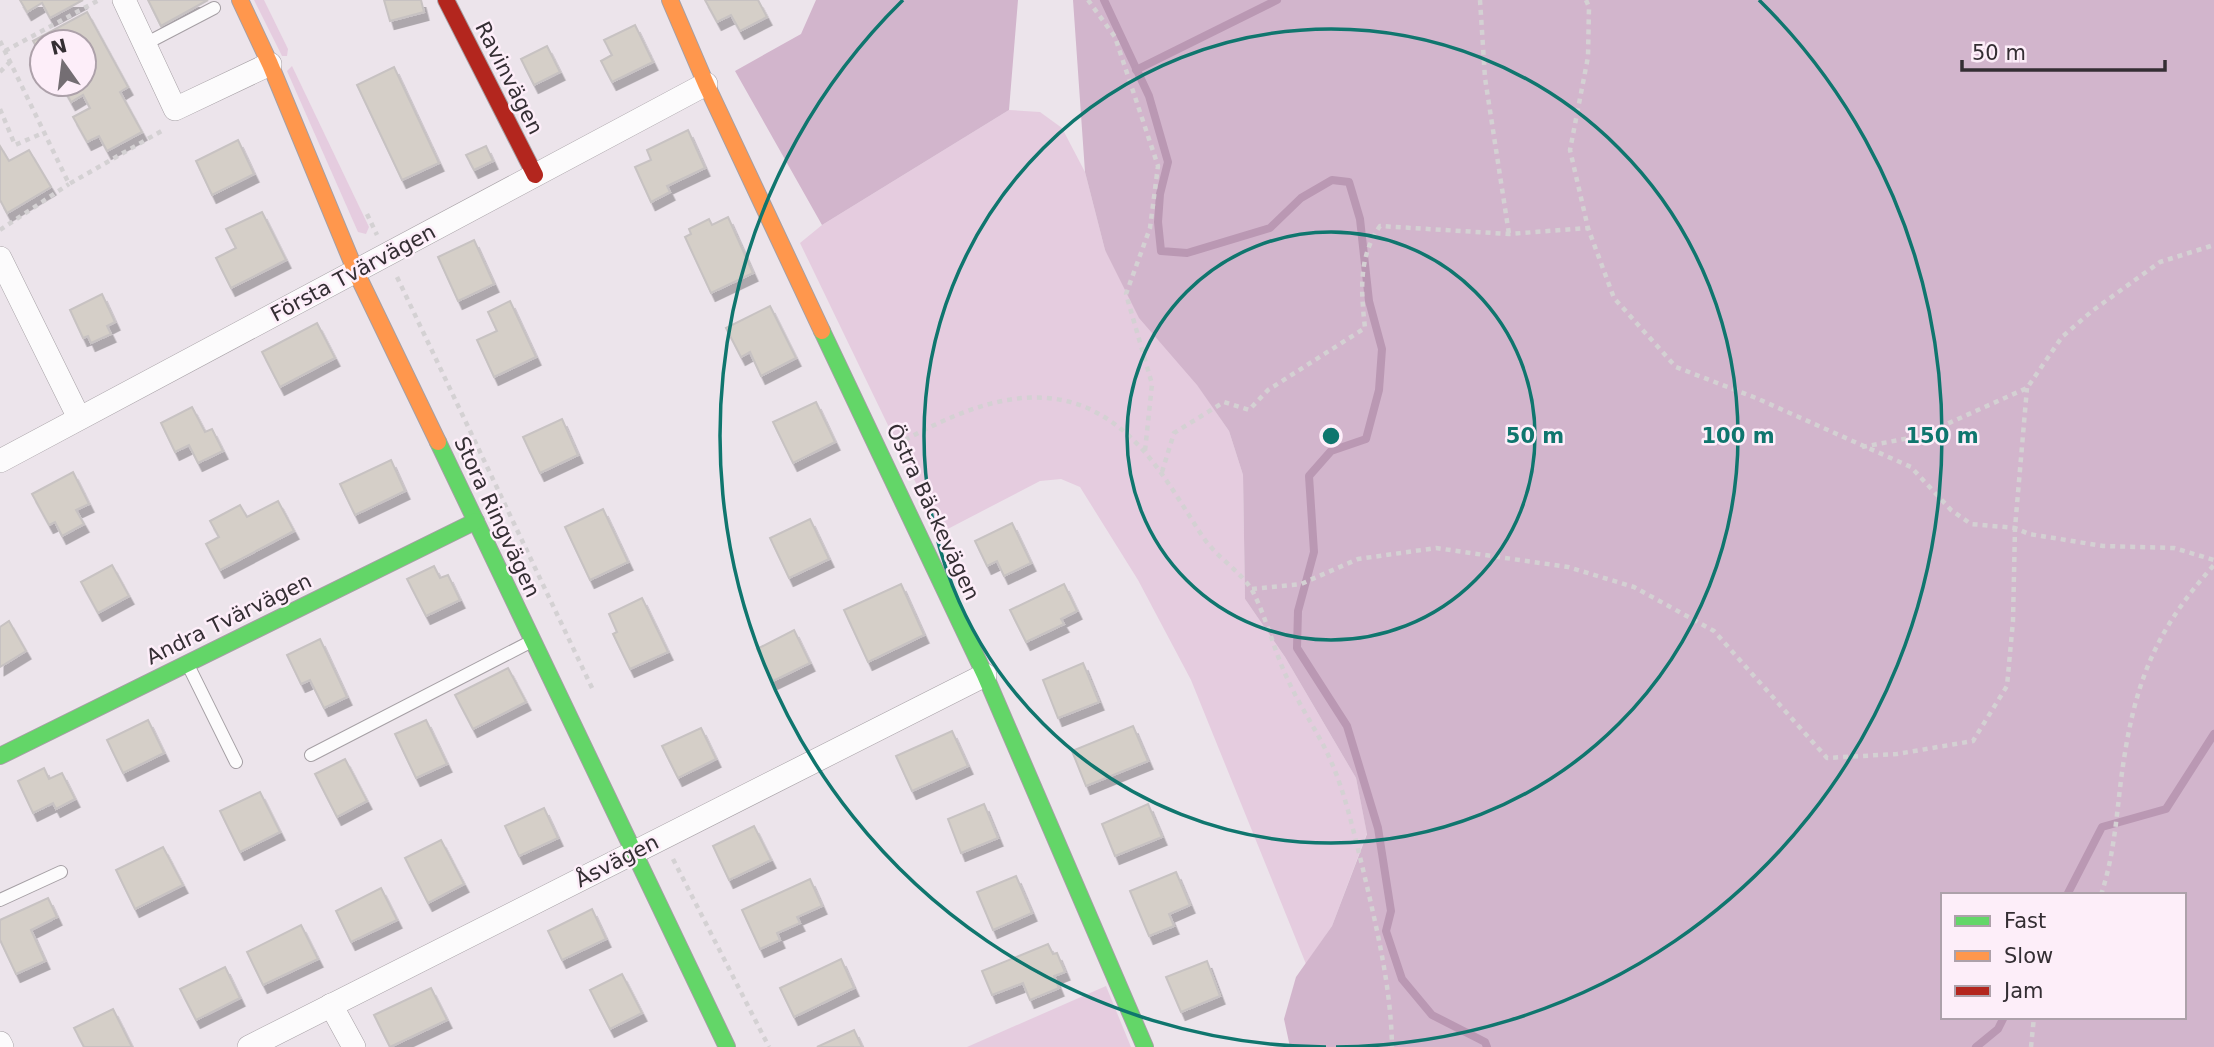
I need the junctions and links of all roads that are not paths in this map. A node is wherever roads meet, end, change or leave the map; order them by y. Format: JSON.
{"nodes":[{"id":1,"x":124,"y":0,"type":"edge"},
{"id":2,"x":240,"y":0,"type":"edge"},
{"id":3,"x":446,"y":0,"type":"edge"},
{"id":4,"x":670,"y":0,"type":"edge"},
{"id":5,"x":214,"y":8,"type":"dead end"},
{"id":6,"x":145,"y":44,"type":"junction"},
{"id":7,"x":270,"y":64,"type":"junction"},
{"id":8,"x":706,"y":84,"type":"junction"},
{"id":9,"x":535,"y":175,"type":"junction"},
{"id":10,"x":0,"y":258,"type":"edge"},
{"id":11,"x":356,"y":272,"type":"junction"},
{"id":12,"x":79,"y":418,"type":"junction"},
{"id":13,"x":0,"y":461,"type":"edge"},
{"id":14,"x":476,"y":521,"type":"junction"},
{"id":15,"x":532,"y":641,"type":"junction"},
{"id":16,"x":187,"y":662,"type":"junction"},
{"id":17,"x":985,"y":675,"type":"junction"},
{"id":18,"x":311,"y":755,"type":"dead end"},
{"id":19,"x":0,"y":756,"type":"edge"},
{"id":20,"x":236,"y":761,"type":"dead end"},
{"id":21,"x":633,"y":853,"type":"junction"},
{"id":22,"x":61,"y":872,"type":"dead end"},
{"id":23,"x":0,"y":900,"type":"edge"},
{"id":24,"x":331,"y":1005,"type":"junction"},
{"id":25,"x":249,"y":1047,"type":"edge"},
{"id":26,"x":354,"y":1047,"type":"edge"},
{"id":27,"x":727,"y":1047,"type":"edge"},
{"id":28,"x":1145,"y":1047,"type":"edge"}],
"edges":[{"from":1,"to":6,"type":"street"},
{"from":2,"to":7,"type":"street","name":"Stora Ringvägen"},
{"from":3,"to":9,"type":"street","name":"Ravinvägen"},
{"from":4,"to":8,"type":"street","name":"Östra Bäckevägen"},
{"from":5,"to":6,"type":"lane"},
{"from":6,"to":7,"type":"street"},
{"from":7,"to":11,"type":"street","name":"Stora Ringvägen"},
{"from":8,"to":9,"type":"street","name":"Första Tvärvägen"},
{"from":8,"to":17,"type":"street","name":"Östra Bäckevägen"},
{"from":9,"to":11,"type":"street","name":"Första Tvärvägen"},
{"from":10,"to":12,"type":"street"},
{"from":11,"to":12,"type":"street","name":"Första Tvärvägen"},
{"from":11,"to":14,"type":"street","name":"Stora Ringvägen"},
{"from":12,"to":13,"type":"street","name":"Första Tvärvägen"},
{"from":14,"to":15,"type":"street","name":"Stora Ringvägen"},
{"from":14,"to":16,"type":"street","name":"Andra Tvärvägen"},
{"from":15,"to":18,"type":"lane"},
{"from":15,"to":21,"type":"street","name":"Stora Ringvägen"},
{"from":16,"to":19,"type":"street","name":"Andra Tvärvägen"},
{"from":16,"to":20,"type":"lane"},
{"from":17,"to":21,"type":"street","name":"Åsvägen"},
{"from":17,"to":28,"type":"street","name":"Östra Bäckevägen"},
{"from":21,"to":24,"type":"street","name":"Åsvägen"},
{"from":21,"to":27,"type":"street","name":"Stora Ringvägen"},
{"from":22,"to":23,"type":"lane"},
{"from":24,"to":25,"type":"street","name":"Åsvägen"},
{"from":24,"to":26,"type":"street"}]}
